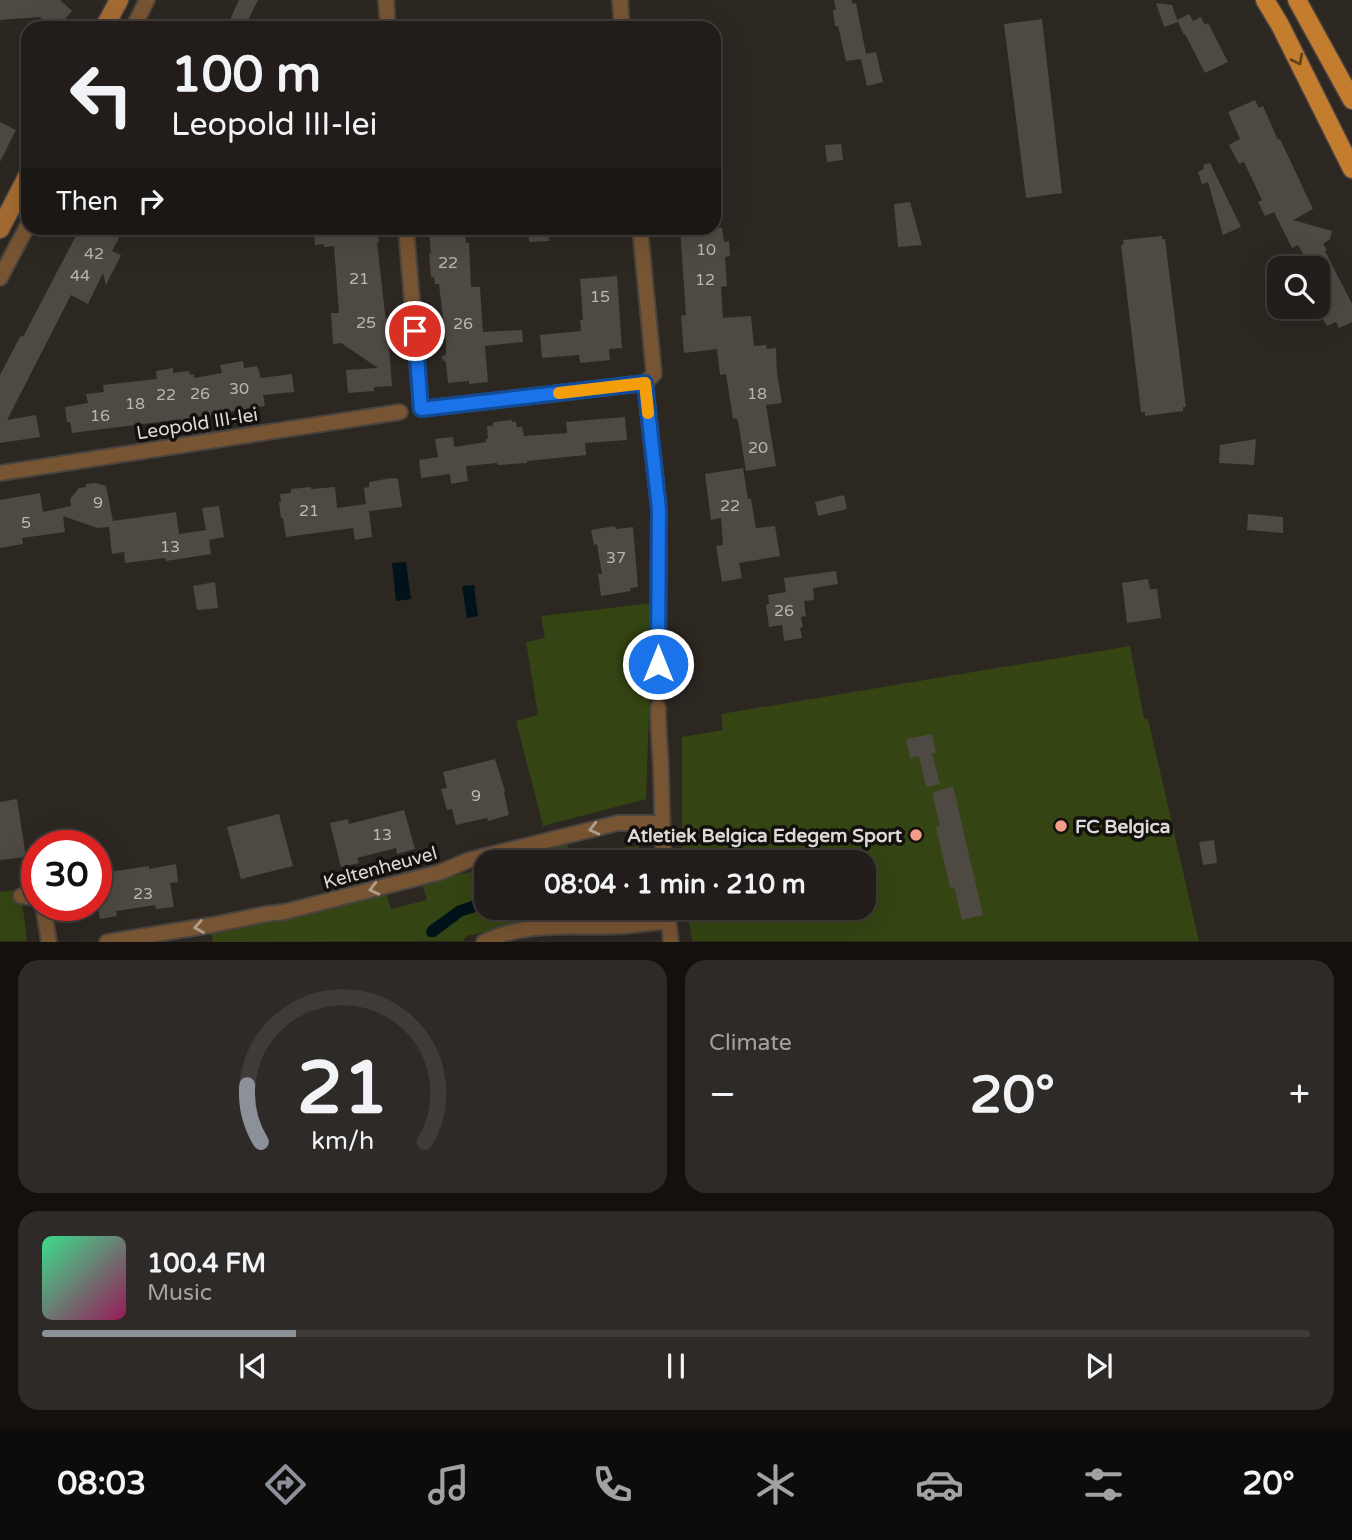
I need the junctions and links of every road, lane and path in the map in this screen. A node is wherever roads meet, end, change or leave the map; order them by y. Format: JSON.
{"nodes":[{"id":1,"x":119,"y":0,"type":"edge"},
{"id":2,"x":147,"y":0,"type":"edge"},
{"id":3,"x":386,"y":0,"type":"edge"},
{"id":4,"x":620,"y":0,"type":"edge"},
{"id":5,"x":1265,"y":0,"type":"edge"},
{"id":6,"x":1297,"y":0,"type":"edge"},
{"id":7,"x":108,"y":21,"type":"edge"},
{"id":8,"x":136,"y":21,"type":"edge"},
{"id":9,"x":388,"y":21,"type":"edge"},
{"id":10,"x":622,"y":21,"type":"edge"},
{"id":11,"x":1352,"y":100,"type":"edge"},
{"id":12,"x":1352,"y":169,"type":"edge"},
{"id":13,"x":21,"y":188,"type":"edge"},
{"id":14,"x":0,"y":229,"type":"edge"},
{"id":15,"x":23,"y":235,"type":"edge"},
{"id":16,"x":407,"y":235,"type":"edge"},
{"id":17,"x":641,"y":235,"type":"edge"},
{"id":18,"x":0,"y":278,"type":"edge"},
{"id":19,"x":645,"y":383,"type":"junction"},
{"id":20,"x":400,"y":412,"type":"dead end"},
{"id":21,"x":0,"y":473,"type":"edge"},
{"id":22,"x":658,"y":664,"type":"dead end"},
{"id":23,"x":658,"y":708,"type":"dead end"},
{"id":24,"x":661,"y":824,"type":"junction"},
{"id":25,"x":663,"y":850,"type":"edge"},
{"id":26,"x":647,"y":920,"type":"edge"},
{"id":27,"x":668,"y":920,"type":"edge"},
{"id":28,"x":46,"y":921,"type":"edge"},
{"id":29,"x":49,"y":942,"type":"edge"},
{"id":30,"x":107,"y":942,"type":"edge"},
{"id":31,"x":484,"y":942,"type":"edge"},
{"id":32,"x":671,"y":942,"type":"edge"}],
"edges":[{"from":1,"to":7,"type":"main road"},
{"from":2,"to":8,"type":"street"},
{"from":3,"to":9,"type":"street"},
{"from":4,"to":10,"type":"street"},
{"from":5,"to":12,"type":"main road","one_way":true},
{"from":6,"to":11,"type":"main road"},
{"from":13,"to":14,"type":"main road"},
{"from":15,"to":18,"type":"street"},
{"from":16,"to":19,"type":"street"},
{"from":17,"to":19,"type":"street"},
{"from":19,"to":22,"type":"street"},
{"from":20,"to":21,"type":"street","name":"Leopold III-lei"},
{"from":23,"to":24,"type":"street"},
{"from":24,"to":25,"type":"street"},
{"from":24,"to":30,"type":"street","name":"Keltenheuvel","one_way":true},
{"from":26,"to":31,"type":"street"},
{"from":27,"to":32,"type":"street"},
{"from":28,"to":29,"type":"street"}]}
